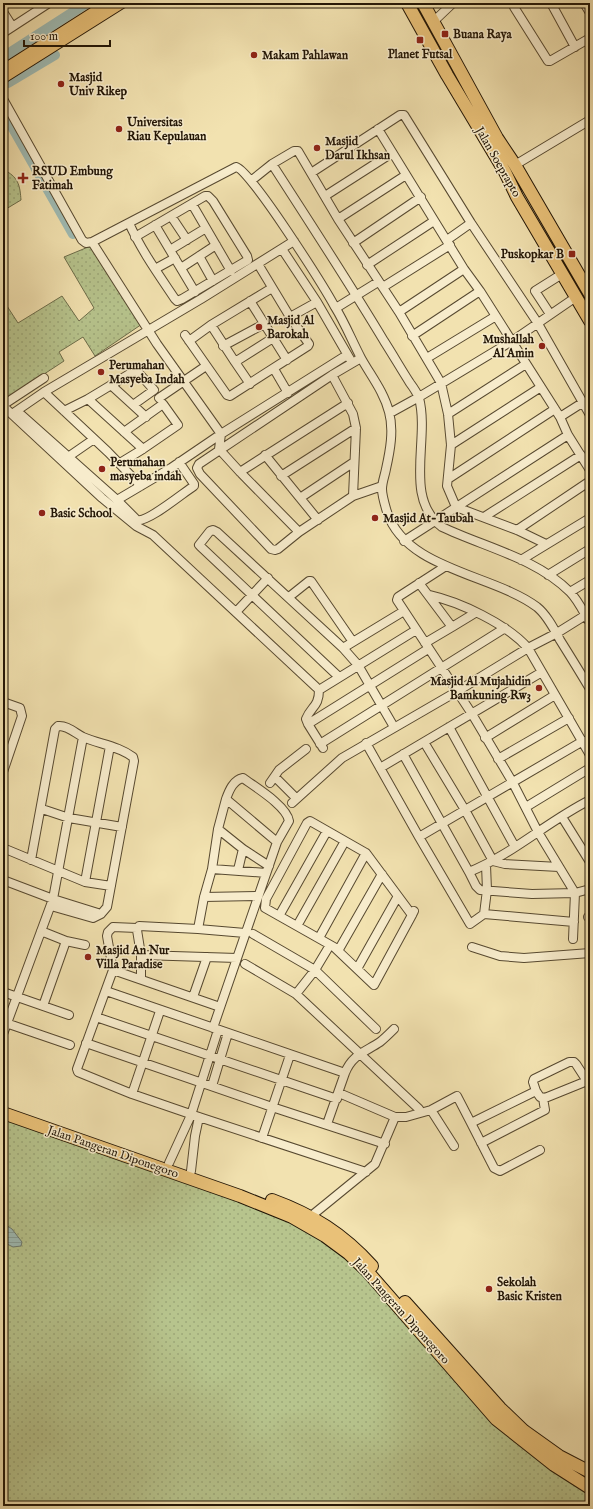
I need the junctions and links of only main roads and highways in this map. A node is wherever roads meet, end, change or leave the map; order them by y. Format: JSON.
{"nodes":[{"id":1,"x":108,"y":3,"type":"edge"},
{"id":2,"x":122,"y":3,"type":"edge"},
{"id":3,"x":407,"y":3,"type":"edge"},
{"id":4,"x":423,"y":3,"type":"edge"},
{"id":5,"x":3,"y":70,"type":"edge"},
{"id":6,"x":3,"y":78,"type":"edge"},
{"id":7,"x":493,"y":141,"type":"junction"},
{"id":8,"x":590,"y":294,"type":"edge"},
{"id":9,"x":590,"y":321,"type":"edge"},
{"id":10,"x":3,"y":1106,"type":"edge"},
{"id":11,"x":3,"y":1113,"type":"edge"},
{"id":12,"x":590,"y":1472,"type":"edge"},
{"id":13,"x":590,"y":1488,"type":"edge"}],
"edges":[{"from":1,"to":5,"type":"main road"},
{"from":2,"to":6,"type":"main road"},
{"from":3,"to":7,"type":"highway","name":"Jalan Soeprapto"},
{"from":4,"to":7,"type":"highway","name":"Jalan Soeprapto"},
{"from":7,"to":8,"type":"highway","name":"Jalan Soeprapto"},
{"from":7,"to":9,"type":"highway","name":"Jalan Soeprapto"},
{"from":10,"to":12,"type":"highway","name":"Jalan Pangeran Diponegoro"},
{"from":11,"to":13,"type":"highway","name":"Jalan Pangeran Diponegoro"}]}
